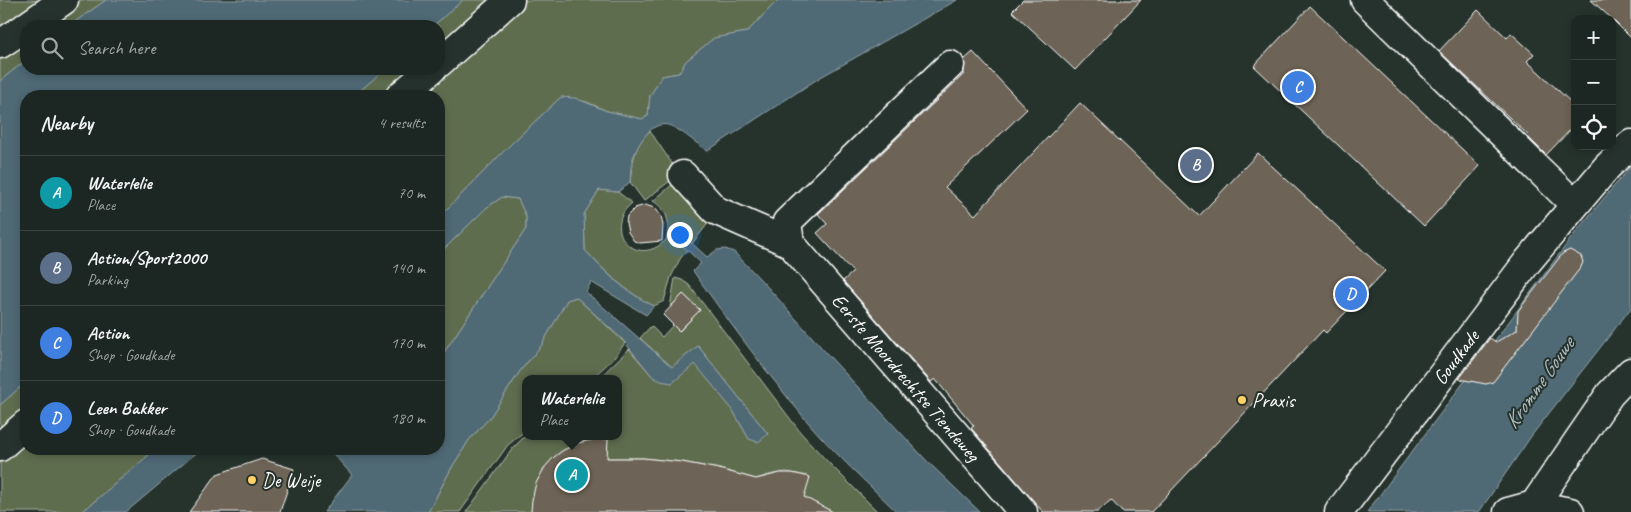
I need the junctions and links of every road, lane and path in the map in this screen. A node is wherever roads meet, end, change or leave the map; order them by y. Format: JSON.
{"nodes":[{"id":1,"x":64,"y":0,"type":"edge"},
{"id":2,"x":510,"y":0,"type":"edge"},
{"id":3,"x":1365,"y":0,"type":"edge"},
{"id":4,"x":35,"y":20,"type":"edge"},
{"id":5,"x":20,"y":30,"type":"edge"},
{"id":6,"x":0,"y":44,"type":"edge"},
{"id":7,"x":445,"y":58,"type":"edge"},
{"id":8,"x":950,"y":65,"type":"dead end"},
{"id":9,"x":425,"y":75,"type":"edge"},
{"id":10,"x":407,"y":90,"type":"edge"},
{"id":11,"x":1631,"y":144,"type":"edge"},
{"id":12,"x":683,"y":175,"type":"dead end"},
{"id":13,"x":1574,"y":204,"type":"junction"},
{"id":14,"x":790,"y":243,"type":"junction"},
{"id":15,"x":1631,"y":372,"type":"edge"},
{"id":16,"x":20,"y":429,"type":"edge"},
{"id":17,"x":0,"y":447,"type":"edge"},
{"id":18,"x":1534,"y":505,"type":"junction"},
{"id":19,"x":1022,"y":512,"type":"edge"},
{"id":20,"x":1338,"y":512,"type":"edge"},
{"id":21,"x":1508,"y":512,"type":"edge"},
{"id":22,"x":1570,"y":512,"type":"edge"}],
"edges":[{"from":1,"to":4,"type":"street"},
{"from":2,"to":7,"type":"street"},
{"from":3,"to":13,"type":"street"},
{"from":5,"to":6,"type":"street"},
{"from":8,"to":14,"type":"street"},
{"from":9,"to":10,"type":"street"},
{"from":11,"to":13,"type":"street","name":"Goudkade"},
{"from":12,"to":14,"type":"street","name":"Eerste Moordrechtse Tiendeweg"},
{"from":13,"to":20,"type":"street","name":"Goudkade"},
{"from":14,"to":19,"type":"street","name":"Eerste Moordrechtse Tiendeweg"},
{"from":15,"to":18,"type":"street"},
{"from":16,"to":17,"type":"street"},
{"from":18,"to":21,"type":"street"},
{"from":18,"to":22,"type":"street"}]}
